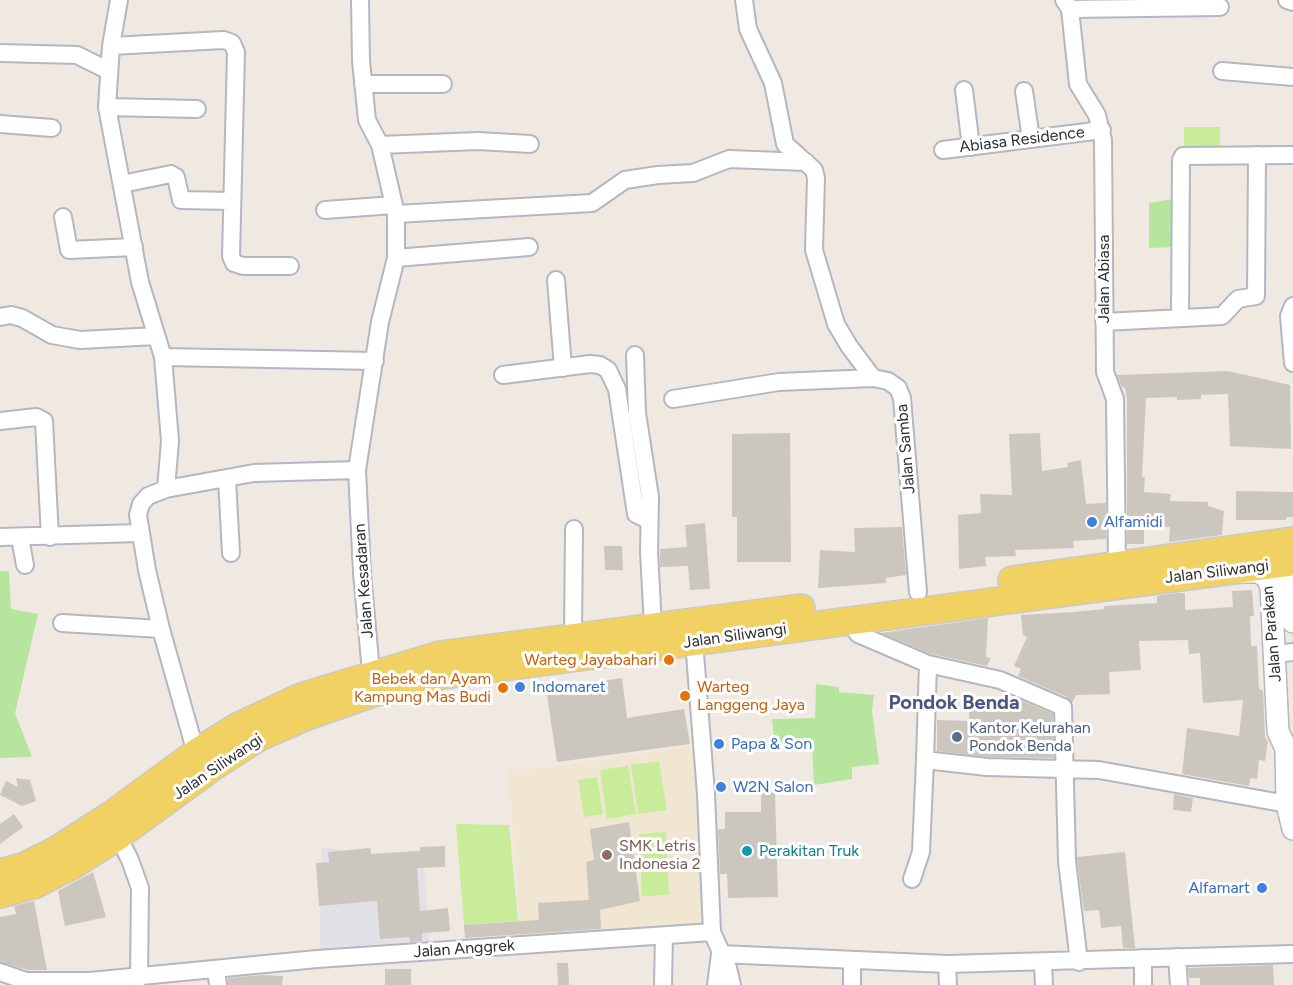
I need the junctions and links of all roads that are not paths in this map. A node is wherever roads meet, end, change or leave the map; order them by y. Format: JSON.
{"nodes":[{"id":1,"x":119,"y":0,"type":"edge"},
{"id":2,"x":360,"y":0,"type":"edge"},
{"id":3,"x":744,"y":0,"type":"edge"},
{"id":4,"x":1287,"y":0,"type":"edge"},
{"id":5,"x":1293,"y":2,"type":"edge"},
{"id":6,"x":1070,"y":3,"type":"edge"},
{"id":7,"x":1220,"y":7,"type":"dead end"},
{"id":8,"x":111,"y":46,"type":"junction"},
{"id":9,"x":0,"y":53,"type":"edge"},
{"id":10,"x":86,"y":59,"type":"junction"},
{"id":11,"x":0,"y":63,"type":"edge"},
{"id":12,"x":109,"y":71,"type":"junction"},
{"id":13,"x":1222,"y":71,"type":"dead end"},
{"id":14,"x":1293,"y":77,"type":"edge"},
{"id":15,"x":363,"y":84,"type":"junction"},
{"id":16,"x":443,"y":84,"type":"dead end"},
{"id":17,"x":964,"y":90,"type":"dead end"},
{"id":18,"x":1024,"y":91,"type":"dead end"},
{"id":19,"x":107,"y":106,"type":"junction"},
{"id":20,"x":197,"y":109,"type":"dead end"},
{"id":21,"x":0,"y":124,"type":"edge"},
{"id":22,"x":52,"y":128,"type":"dead end"},
{"id":23,"x":1102,"y":130,"type":"junction"},
{"id":24,"x":1031,"y":139,"type":"junction"},
{"id":25,"x":530,"y":144,"type":"dead end"},
{"id":26,"x":380,"y":145,"type":"junction"},
{"id":27,"x":972,"y":147,"type":"junction"},
{"id":28,"x":943,"y":150,"type":"dead end"},
{"id":29,"x":1257,"y":155,"type":"junction"},
{"id":30,"x":1292,"y":155,"type":"edge"},
{"id":31,"x":806,"y":162,"type":"junction"},
{"id":32,"x":122,"y":184,"type":"junction"},
{"id":33,"x":232,"y":201,"type":"junction"},
{"id":34,"x":395,"y":209,"type":"junction"},
{"id":35,"x":325,"y":210,"type":"dead end"},
{"id":36,"x":63,"y":217,"type":"dead end"},
{"id":37,"x":134,"y":247,"type":"junction"},
{"id":38,"x":528,"y":247,"type":"dead end"},
{"id":39,"x":396,"y":258,"type":"junction"},
{"id":40,"x":290,"y":266,"type":"dead end"},
{"id":41,"x":556,"y":280,"type":"dead end"},
{"id":42,"x":1293,"y":306,"type":"edge"},
{"id":43,"x":0,"y":317,"type":"edge"},
{"id":44,"x":1180,"y":318,"type":"junction"},
{"id":45,"x":1104,"y":322,"type":"junction"},
{"id":46,"x":156,"y":336,"type":"junction"},
{"id":47,"x":635,"y":355,"type":"dead end"},
{"id":48,"x":163,"y":357,"type":"junction"},
{"id":49,"x":375,"y":361,"type":"junction"},
{"id":50,"x":1293,"y":363,"type":"edge"},
{"id":51,"x":563,"y":368,"type":"junction"},
{"id":52,"x":503,"y":375,"type":"dead end"},
{"id":53,"x":873,"y":378,"type":"junction"},
{"id":54,"x":673,"y":399,"type":"dead end"},
{"id":55,"x":0,"y":421,"type":"edge"},
{"id":56,"x":357,"y":470,"type":"junction"},
{"id":57,"x":227,"y":479,"type":"junction"},
{"id":58,"x":166,"y":489,"type":"junction"},
{"id":59,"x":648,"y":520,"type":"junction"},
{"id":60,"x":574,"y":529,"type":"dead end"},
{"id":61,"x":140,"y":534,"type":"junction"},
{"id":62,"x":0,"y":537,"type":"edge"},
{"id":63,"x":50,"y":537,"type":"junction"},
{"id":64,"x":20,"y":538,"type":"junction"},
{"id":65,"x":231,"y":553,"type":"dead end"},
{"id":66,"x":1285,"y":553,"type":"edge"},
{"id":67,"x":25,"y":565,"type":"dead end"},
{"id":68,"x":1117,"y":565,"type":"junction"},
{"id":69,"x":1207,"y":572,"type":"junction"},
{"id":70,"x":918,"y":592,"type":"junction"},
{"id":71,"x":848,"y":620,"type":"junction"},
{"id":72,"x":1293,"y":622,"type":"edge"},
{"id":73,"x":62,"y":623,"type":"dead end"},
{"id":74,"x":653,"y":626,"type":"junction"},
{"id":75,"x":161,"y":629,"type":"junction"},
{"id":76,"x":573,"y":636,"type":"junction"},
{"id":77,"x":694,"y":641,"type":"junction"},
{"id":78,"x":1284,"y":653,"type":"edge"},
{"id":79,"x":928,"y":664,"type":"junction"},
{"id":80,"x":372,"y":684,"type":"junction"},
{"id":81,"x":1290,"y":743,"type":"edge"},
{"id":82,"x":196,"y":753,"type":"junction"},
{"id":83,"x":925,"y":760,"type":"junction"},
{"id":84,"x":1065,"y":769,"type":"junction"},
{"id":85,"x":1287,"y":804,"type":"junction"},
{"id":86,"x":1293,"y":829,"type":"edge"},
{"id":87,"x":118,"y":836,"type":"junction"},
{"id":88,"x":0,"y":873,"type":"edge"},
{"id":89,"x":912,"y":879,"type":"dead end"},
{"id":90,"x":0,"y":894,"type":"edge"},
{"id":91,"x":712,"y":932,"type":"junction"},
{"id":92,"x":664,"y":936,"type":"junction"},
{"id":93,"x":720,"y":954,"type":"junction"},
{"id":94,"x":1293,"y":954,"type":"edge"},
{"id":95,"x":1177,"y":957,"type":"junction"},
{"id":96,"x":1143,"y":958,"type":"junction"},
{"id":97,"x":852,"y":961,"type":"junction"},
{"id":98,"x":1078,"y":962,"type":"junction"},
{"id":99,"x":1043,"y":963,"type":"junction"},
{"id":100,"x":947,"y":964,"type":"junction"},
{"id":101,"x":0,"y":972,"type":"edge"},
{"id":102,"x":139,"y":978,"type":"junction"},
{"id":103,"x":217,"y":978,"type":"edge"},
{"id":104,"x":26,"y":983,"type":"edge"},
{"id":105,"x":90,"y":983,"type":"edge"},
{"id":106,"x":663,"y":985,"type":"edge"},
{"id":107,"x":716,"y":985,"type":"edge"},
{"id":108,"x":732,"y":985,"type":"edge"},
{"id":109,"x":852,"y":985,"type":"edge"},
{"id":110,"x":948,"y":985,"type":"edge"},
{"id":111,"x":1044,"y":985,"type":"edge"},
{"id":112,"x":1143,"y":985,"type":"edge"},
{"id":113,"x":1179,"y":985,"type":"edge"}],
"edges":[{"from":1,"to":8,"type":"street"},
{"from":2,"to":15,"type":"street","name":"Jalan Kesadaran"},
{"from":3,"to":31,"type":"street","name":"Jalan Samba"},
{"from":4,"to":5,"type":"street"},
{"from":6,"to":7,"type":"street"},
{"from":6,"to":23,"type":"street","name":"Jalan Abiasa"},
{"from":8,"to":12,"type":"street"},
{"from":8,"to":33,"type":"street"},
{"from":9,"to":10,"type":"street"},
{"from":10,"to":11,"type":"street"},
{"from":10,"to":12,"type":"street"},
{"from":12,"to":19,"type":"street"},
{"from":13,"to":14,"type":"street"},
{"from":15,"to":16,"type":"street"},
{"from":15,"to":26,"type":"street","name":"Jalan Kesadaran"},
{"from":17,"to":27,"type":"street"},
{"from":18,"to":24,"type":"street"},
{"from":19,"to":20,"type":"street"},
{"from":19,"to":32,"type":"street"},
{"from":21,"to":22,"type":"street"},
{"from":23,"to":24,"type":"street","name":"Abiasa Residence"},
{"from":23,"to":45,"type":"street","name":"Jalan Abiasa"},
{"from":24,"to":27,"type":"street","name":"Abiasa Residence"},
{"from":25,"to":26,"type":"street"},
{"from":26,"to":34,"type":"street","name":"Jalan Kesadaran"},
{"from":27,"to":28,"type":"street","name":"Abiasa Residence"},
{"from":29,"to":30,"type":"street"},
{"from":29,"to":44,"type":"street"},
{"from":29,"to":44,"type":"street"},
{"from":31,"to":34,"type":"street"},
{"from":31,"to":53,"type":"street","name":"Jalan Samba"},
{"from":32,"to":33,"type":"street"},
{"from":32,"to":37,"type":"street"},
{"from":33,"to":40,"type":"street"},
{"from":34,"to":35,"type":"street"},
{"from":34,"to":39,"type":"street","name":"Jalan Kesadaran"},
{"from":36,"to":37,"type":"street"},
{"from":37,"to":46,"type":"street"},
{"from":38,"to":39,"type":"street"},
{"from":39,"to":49,"type":"street","name":"Jalan Kesadaran"},
{"from":41,"to":51,"type":"street"},
{"from":42,"to":50,"type":"street"},
{"from":43,"to":46,"type":"street"},
{"from":44,"to":45,"type":"street"},
{"from":45,"to":68,"type":"street","name":"Jalan Abiasa"},
{"from":46,"to":48,"type":"street"},
{"from":47,"to":59,"type":"street"},
{"from":48,"to":49,"type":"street"},
{"from":48,"to":58,"type":"street"},
{"from":49,"to":56,"type":"street","name":"Jalan Kesadaran"},
{"from":51,"to":52,"type":"street"},
{"from":51,"to":59,"type":"street"},
{"from":53,"to":54,"type":"street"},
{"from":53,"to":70,"type":"street","name":"Jalan Samba"},
{"from":55,"to":63,"type":"street"},
{"from":56,"to":57,"type":"street"},
{"from":56,"to":80,"type":"street","name":"Jalan Kesadaran"},
{"from":57,"to":58,"type":"street"},
{"from":57,"to":65,"type":"street"},
{"from":58,"to":61,"type":"street"},
{"from":59,"to":74,"type":"street"},
{"from":60,"to":76,"type":"street"},
{"from":61,"to":63,"type":"street"},
{"from":61,"to":75,"type":"street"},
{"from":62,"to":64,"type":"street"},
{"from":63,"to":64,"type":"street"},
{"from":64,"to":67,"type":"street"},
{"from":66,"to":68,"type":"main road","name":"Jalan Siliwangi"},
{"from":66,"to":69,"type":"main road","name":"Jalan Siliwangi"},
{"from":66,"to":72,"type":"street","name":"Jalan Parakan"},
{"from":68,"to":70,"type":"main road","name":"Jalan Siliwangi"},
{"from":69,"to":71,"type":"main road","name":"Jalan Siliwangi"},
{"from":69,"to":78,"type":"street","name":"Jalan Parakan"},
{"from":70,"to":74,"type":"main road","name":"Jalan Siliwangi"},
{"from":71,"to":77,"type":"main road","name":"Jalan Siliwangi"},
{"from":71,"to":79,"type":"street"},
{"from":73,"to":75,"type":"street"},
{"from":74,"to":76,"type":"main road","name":"Jalan Siliwangi"},
{"from":75,"to":82,"type":"street"},
{"from":76,"to":80,"type":"main road","name":"Jalan Siliwangi"},
{"from":77,"to":80,"type":"main road","name":"Jalan Siliwangi"},
{"from":77,"to":91,"type":"street"},
{"from":78,"to":81,"type":"street","name":"Jalan Parakan"},
{"from":79,"to":83,"type":"street"},
{"from":79,"to":84,"type":"street"},
{"from":80,"to":82,"type":"main road","name":"Jalan Siliwangi"},
{"from":80,"to":87,"type":"main road","name":"Jalan Siliwangi"},
{"from":81,"to":85,"type":"street","name":"Jalan Parakan"},
{"from":82,"to":88,"type":"main road","name":"Jalan Siliwangi"},
{"from":83,"to":84,"type":"street"},
{"from":83,"to":89,"type":"street"},
{"from":84,"to":85,"type":"street"},
{"from":84,"to":98,"type":"street"},
{"from":85,"to":86,"type":"street","name":"Jalan Parakan"},
{"from":87,"to":90,"type":"main road","name":"Jalan Siliwangi"},
{"from":87,"to":102,"type":"street"},
{"from":91,"to":92,"type":"street","name":"Jalan Anggrek"},
{"from":91,"to":93,"type":"street"},
{"from":92,"to":103,"type":"street","name":"Jalan Anggrek"},
{"from":92,"to":106,"type":"street"},
{"from":93,"to":97,"type":"street"},
{"from":93,"to":107,"type":"street"},
{"from":93,"to":108,"type":"street"},
{"from":94,"to":95,"type":"street"},
{"from":95,"to":96,"type":"street"},
{"from":95,"to":113,"type":"street"},
{"from":96,"to":98,"type":"street"},
{"from":96,"to":112,"type":"street"},
{"from":97,"to":100,"type":"street"},
{"from":97,"to":109,"type":"street"},
{"from":98,"to":99,"type":"street"},
{"from":99,"to":100,"type":"street"},
{"from":99,"to":111,"type":"street"},
{"from":100,"to":110,"type":"street"},
{"from":101,"to":104,"type":"street","name":"Jalan Anggrek"},
{"from":102,"to":103,"type":"street","name":"Jalan Anggrek"},
{"from":102,"to":105,"type":"street","name":"Jalan Anggrek"},
{"from":104,"to":105,"type":"street","name":"Jalan Anggrek"}]}
